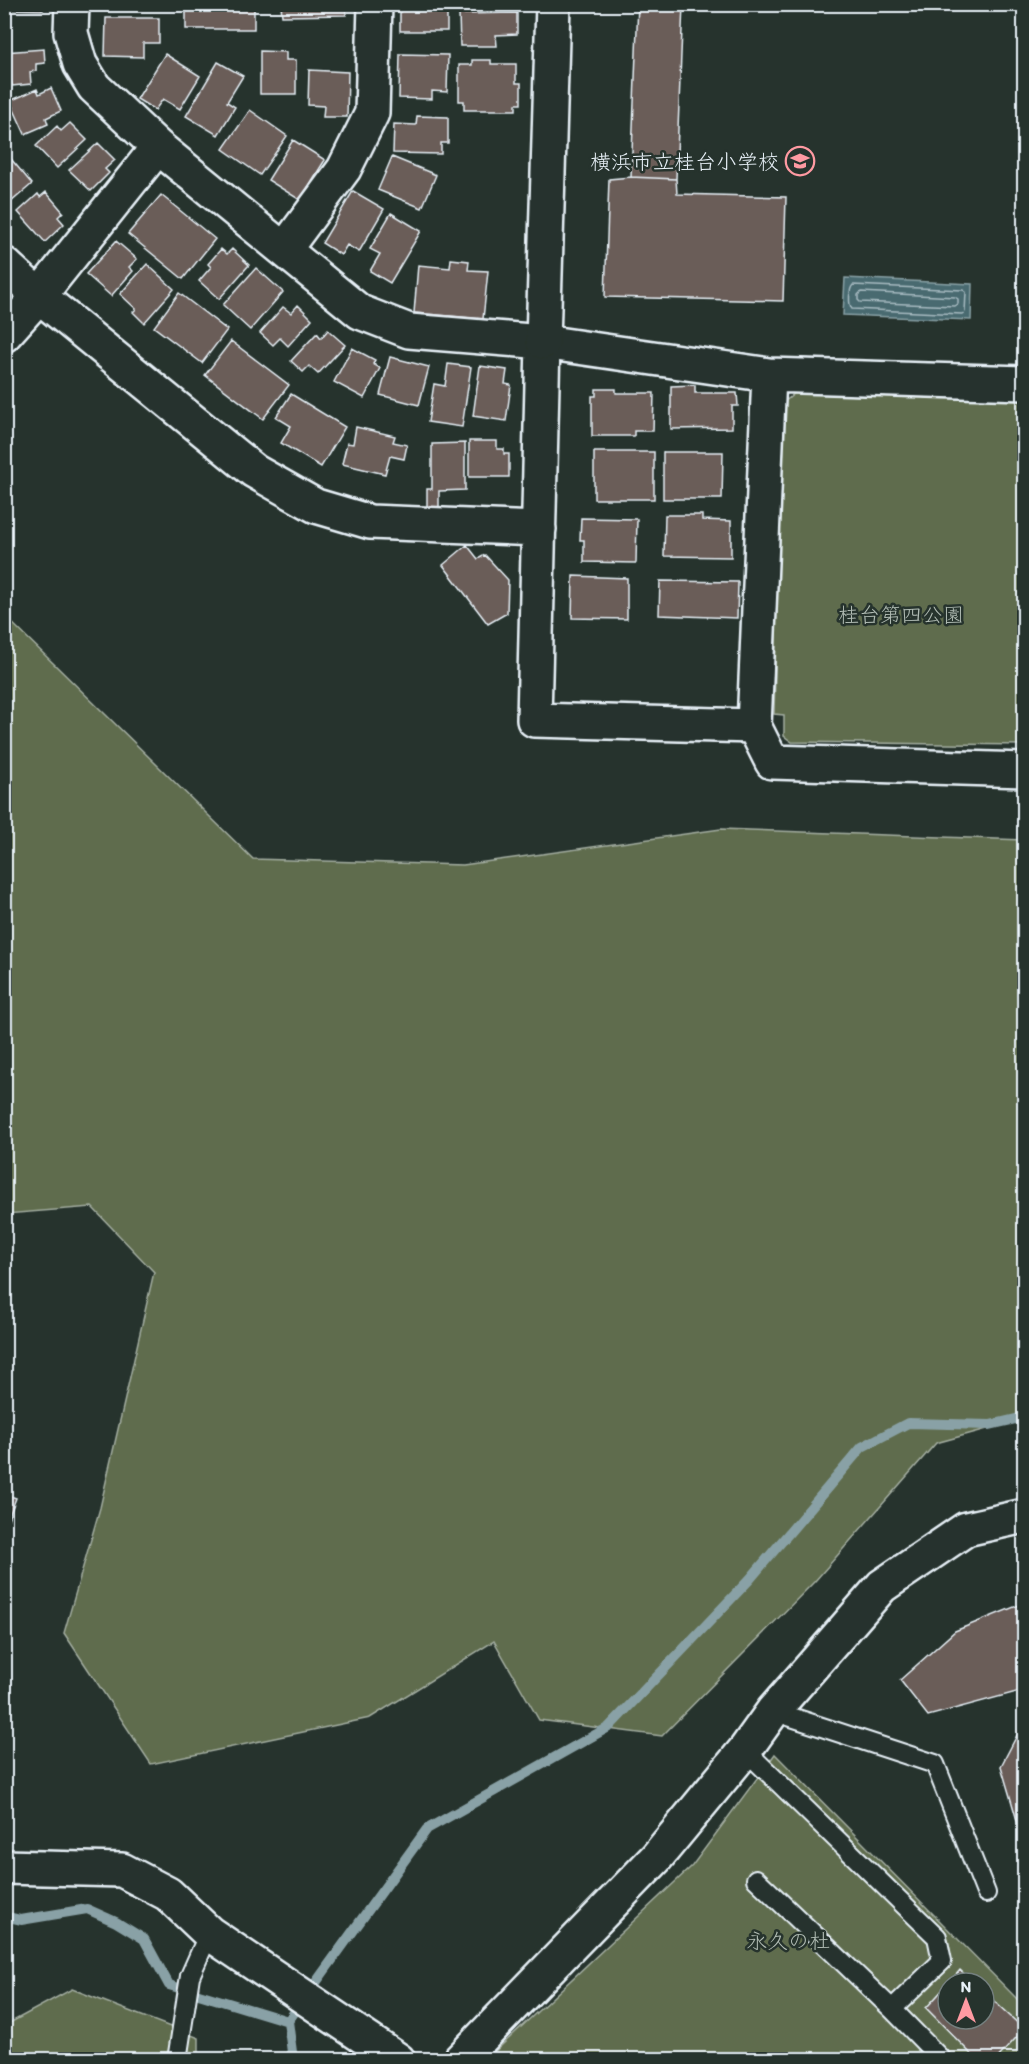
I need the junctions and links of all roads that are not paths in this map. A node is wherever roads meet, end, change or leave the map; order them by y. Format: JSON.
{"nodes":[{"id":1,"x":72,"y":4,"type":"edge"},
{"id":2,"x":375,"y":4,"type":"edge"},
{"id":3,"x":553,"y":4,"type":"edge"},
{"id":4,"x":158,"y":147,"type":"junction"},
{"id":5,"x":284,"y":250,"type":"junction"},
{"id":6,"x":4,"y":264,"type":"edge"},
{"id":7,"x":39,"y":296,"type":"junction"},
{"id":8,"x":4,"y":335,"type":"edge"},
{"id":9,"x":543,"y":342,"type":"junction"},
{"id":10,"x":769,"y":375,"type":"junction"},
{"id":11,"x":1024,"y":383,"type":"edge"},
{"id":12,"x":539,"y":529,"type":"junction"},
{"id":13,"x":754,"y":726,"type":"junction"},
{"id":14,"x":1024,"y":770,"type":"edge"},
{"id":15,"x":1024,"y":1516,"type":"edge"},
{"id":16,"x":773,"y":1711,"type":"junction"},
{"id":17,"x":744,"y":1750,"type":"junction"},
{"id":18,"x":4,"y":1867,"type":"edge"},
{"id":19,"x":756,"y":1879,"type":"dead end"},
{"id":20,"x":986,"y":1893,"type":"dead end"},
{"id":21,"x":210,"y":1932,"type":"junction"},
{"id":22,"x":892,"y":2009,"type":"junction"},
{"id":23,"x":177,"y":2060,"type":"edge"},
{"id":24,"x":398,"y":2060,"type":"edge"},
{"id":25,"x":460,"y":2060,"type":"edge"},
{"id":26,"x":942,"y":2060,"type":"edge"}],
"edges":[{"from":1,"to":4,"type":"street"},
{"from":2,"to":5,"type":"street"},
{"from":3,"to":9,"type":"street"},
{"from":4,"to":5,"type":"street"},
{"from":4,"to":7,"type":"street"},
{"from":5,"to":9,"type":"street"},
{"from":6,"to":7,"type":"street"},
{"from":7,"to":8,"type":"street"},
{"from":7,"to":12,"type":"street"},
{"from":9,"to":10,"type":"street"},
{"from":9,"to":12,"type":"street"},
{"from":10,"to":11,"type":"street"},
{"from":10,"to":13,"type":"street"},
{"from":12,"to":13,"type":"street"},
{"from":13,"to":14,"type":"street"},
{"from":15,"to":16,"type":"street"},
{"from":16,"to":17,"type":"street"},
{"from":16,"to":20,"type":"lane"},
{"from":17,"to":22,"type":"lane"},
{"from":17,"to":25,"type":"street"},
{"from":18,"to":21,"type":"street"},
{"from":19,"to":22,"type":"lane"},
{"from":21,"to":23,"type":"lane"},
{"from":21,"to":24,"type":"street"},
{"from":22,"to":26,"type":"lane"}]}
